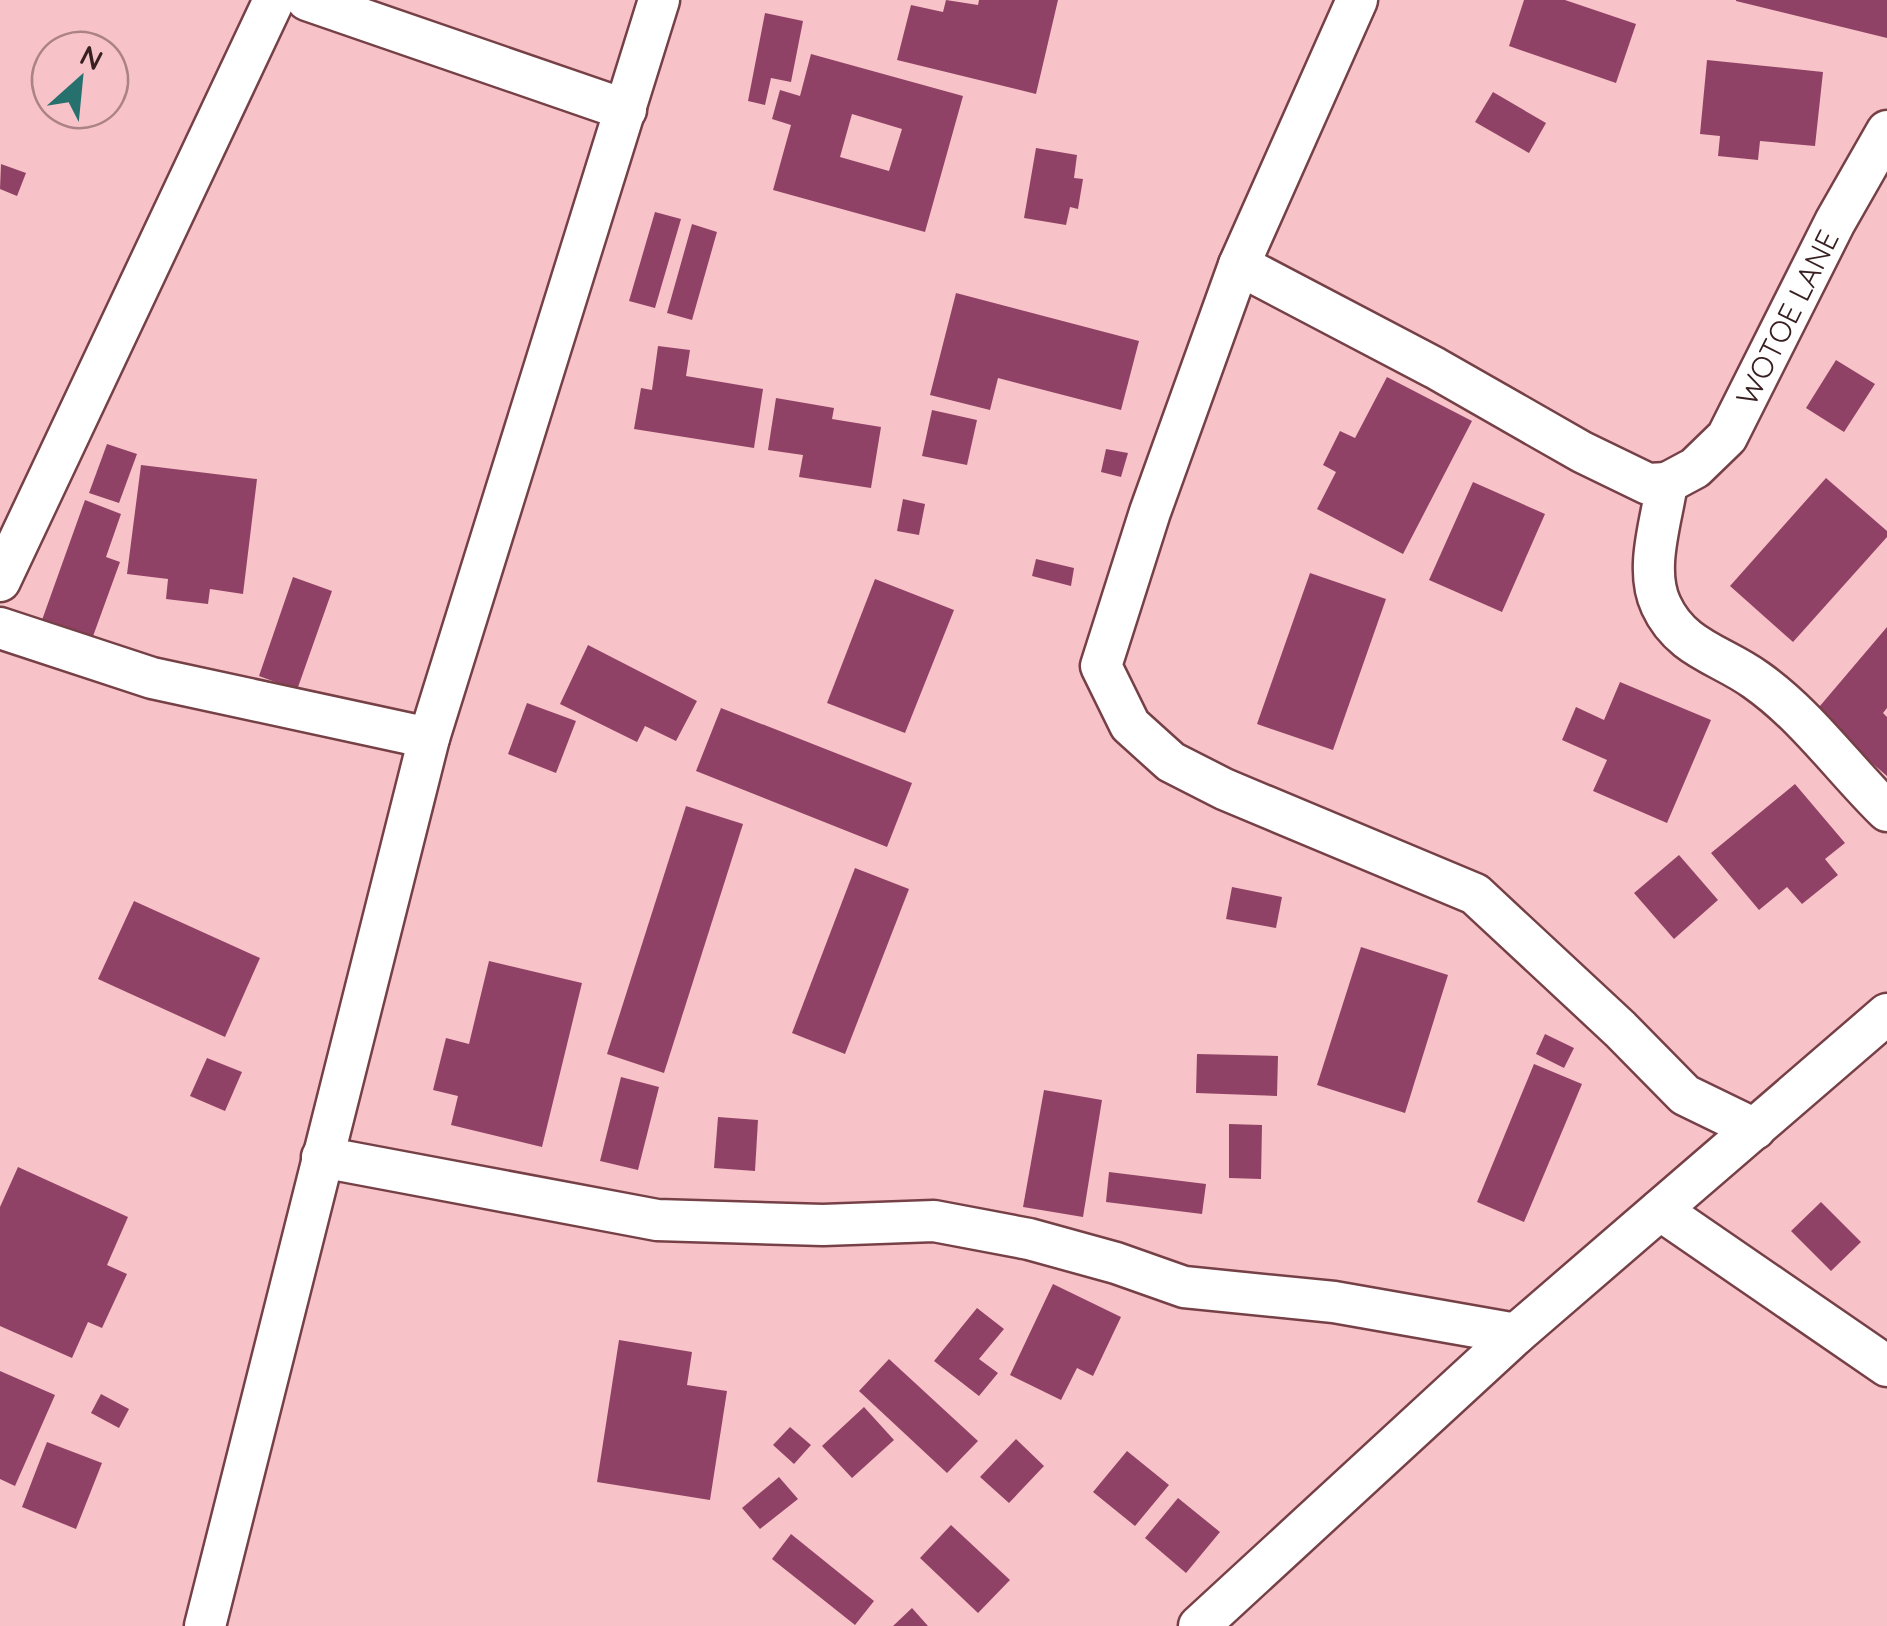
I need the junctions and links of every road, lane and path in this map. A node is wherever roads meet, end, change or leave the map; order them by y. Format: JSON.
{"nodes":[{"id":1,"x":274,"y":0,"type":"edge"},
{"id":2,"x":307,"y":0,"type":"edge"},
{"id":3,"x":659,"y":0,"type":"edge"},
{"id":4,"x":1358,"y":0,"type":"edge"},
{"id":5,"x":626,"y":110,"type":"junction"},
{"id":6,"x":1887,"y":132,"type":"edge"},
{"id":7,"x":1240,"y":265,"type":"junction"},
{"id":8,"x":1668,"y":483,"type":"junction"},
{"id":9,"x":0,"y":581,"type":"edge"},
{"id":10,"x":0,"y":628,"type":"edge"},
{"id":11,"x":429,"y":738,"type":"junction"},
{"id":12,"x":1887,"y":810,"type":"edge"},
{"id":13,"x":1887,"y":1014,"type":"edge"},
{"id":14,"x":1755,"y":1129,"type":"junction"},
{"id":15,"x":322,"y":1158,"type":"junction"},
{"id":16,"x":1660,"y":1210,"type":"junction"},
{"id":17,"x":1516,"y":1334,"type":"junction"},
{"id":18,"x":1887,"y":1366,"type":"edge"},
{"id":19,"x":205,"y":1626,"type":"edge"},
{"id":20,"x":1199,"y":1626,"type":"edge"}],
"edges":[{"from":1,"to":9,"type":"street"},
{"from":2,"to":5,"type":"street"},
{"from":3,"to":5,"type":"street"},
{"from":4,"to":7,"type":"street"},
{"from":5,"to":11,"type":"street"},
{"from":6,"to":8,"type":"street","name":"WOTOE LANE"},
{"from":7,"to":8,"type":"street"},
{"from":7,"to":14,"type":"street"},
{"from":8,"to":12,"type":"street"},
{"from":10,"to":11,"type":"street"},
{"from":11,"to":15,"type":"street"},
{"from":13,"to":14,"type":"street"},
{"from":14,"to":16,"type":"street"},
{"from":15,"to":17,"type":"street"},
{"from":15,"to":19,"type":"street"},
{"from":16,"to":17,"type":"street"},
{"from":16,"to":18,"type":"street"},
{"from":17,"to":20,"type":"street"}]}
